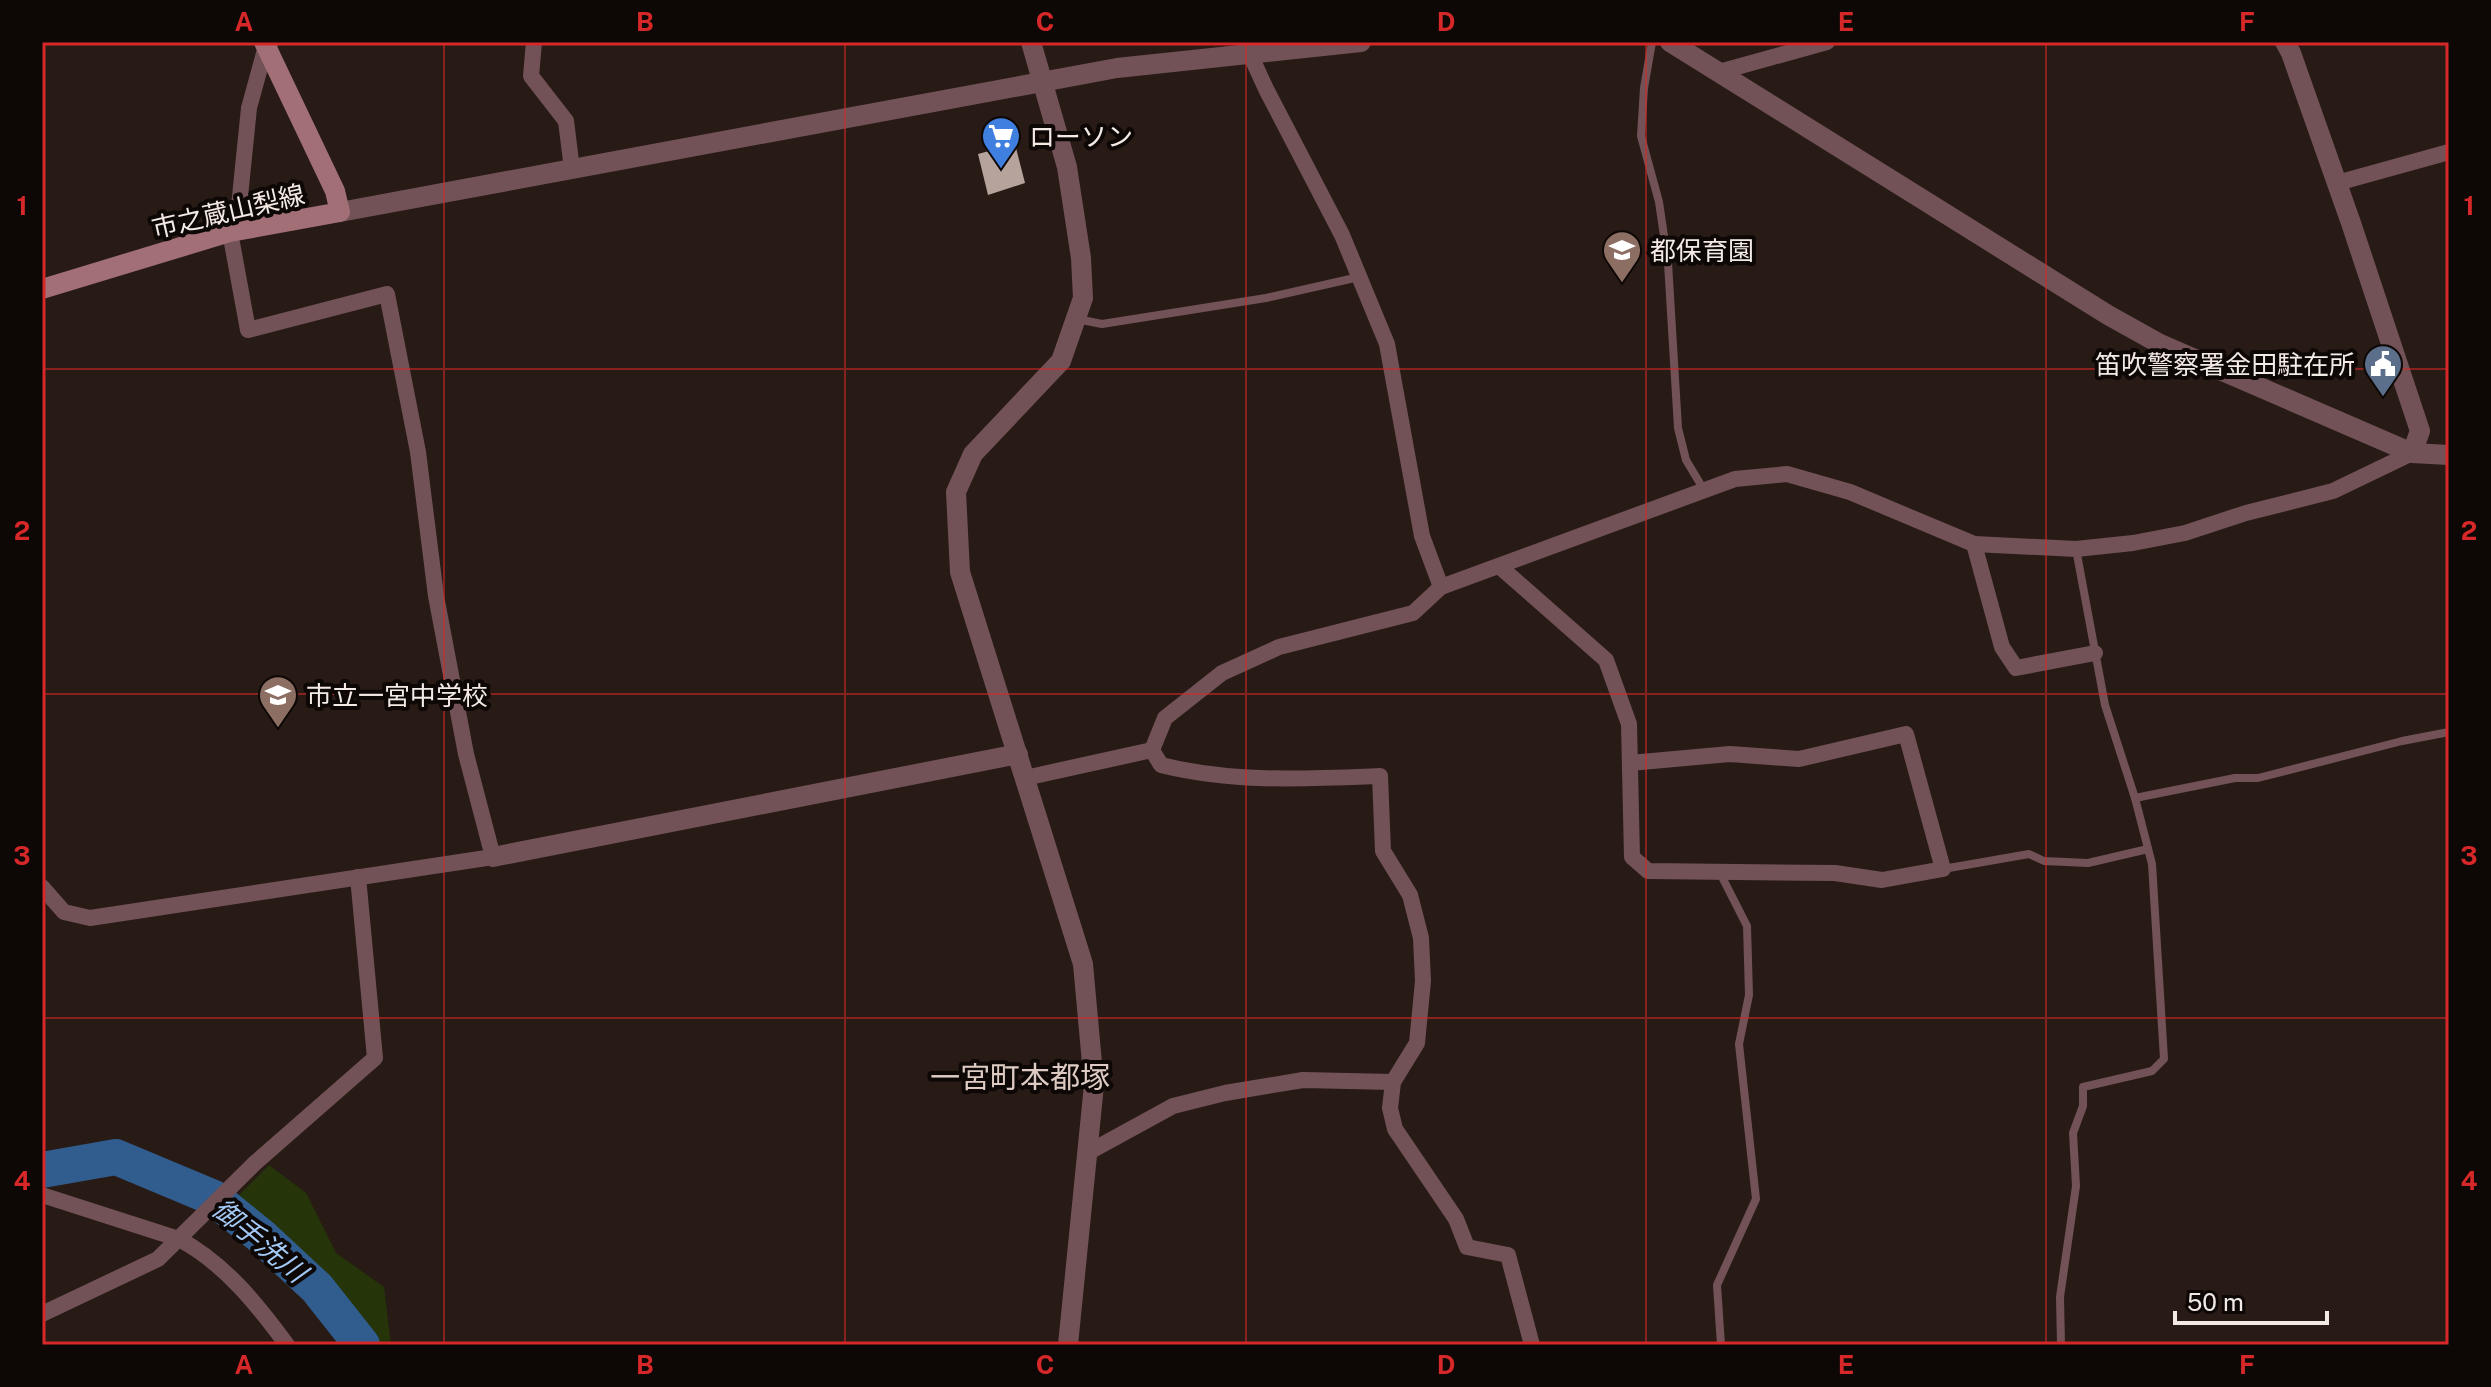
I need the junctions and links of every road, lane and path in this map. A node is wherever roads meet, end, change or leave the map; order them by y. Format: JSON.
{"nodes":[{"id":1,"x":534,"y":42,"type":"edge"},
{"id":2,"x":1031,"y":42,"type":"edge"},
{"id":3,"x":1361,"y":42,"type":"edge"},
{"id":4,"x":1652,"y":42,"type":"edge"},
{"id":5,"x":1670,"y":42,"type":"edge"},
{"id":6,"x":1827,"y":42,"type":"edge"},
{"id":7,"x":2285,"y":42,"type":"edge"},
{"id":8,"x":268,"y":43,"type":"edge"},
{"id":9,"x":1290,"y":46,"type":"edge"},
{"id":10,"x":1250,"y":54,"type":"junction"},
{"id":11,"x":1719,"y":72,"type":"junction"},
{"id":12,"x":1041,"y":81,"type":"junction"},
{"id":13,"x":2449,"y":152,"type":"edge"},
{"id":14,"x":572,"y":169,"type":"junction"},
{"id":15,"x":2337,"y":183,"type":"junction"},
{"id":16,"x":340,"y":212,"type":"junction"},
{"id":17,"x":230,"y":232,"type":"junction"},
{"id":18,"x":1360,"y":277,"type":"junction"},
{"id":19,"x":42,"y":289,"type":"edge"},
{"id":20,"x":1077,"y":319,"type":"junction"},
{"id":21,"x":2412,"y":453,"type":"junction"},
{"id":22,"x":2449,"y":455,"type":"edge"},
{"id":23,"x":1704,"y":490,"type":"junction"},
{"id":24,"x":1974,"y":544,"type":"junction"},
{"id":25,"x":2076,"y":549,"type":"junction"},
{"id":26,"x":1499,"y":566,"type":"junction"},
{"id":27,"x":1441,"y":587,"type":"junction"},
{"id":28,"x":2095,"y":653,"type":"junction"},
{"id":29,"x":2449,"y":732,"type":"edge"},
{"id":30,"x":1152,"y":750,"type":"junction"},
{"id":31,"x":1018,"y":754,"type":"junction"},
{"id":32,"x":1630,"y":763,"type":"junction"},
{"id":33,"x":1025,"y":778,"type":"junction"},
{"id":34,"x":2135,"y":798,"type":"junction"},
{"id":35,"x":2148,"y":849,"type":"junction"},
{"id":36,"x":493,"y":857,"type":"junction"},
{"id":37,"x":1943,"y":869,"type":"junction"},
{"id":38,"x":1720,"y":872,"type":"junction"},
{"id":39,"x":358,"y":877,"type":"junction"},
{"id":40,"x":42,"y":887,"type":"edge"},
{"id":41,"x":1393,"y":1082,"type":"junction"},
{"id":42,"x":1089,"y":1152,"type":"junction"},
{"id":43,"x":42,"y":1195,"type":"edge"},
{"id":44,"x":179,"y":1239,"type":"junction"},
{"id":45,"x":42,"y":1314,"type":"edge"},
{"id":46,"x":287,"y":1345,"type":"edge"},
{"id":47,"x":1068,"y":1345,"type":"edge"},
{"id":48,"x":1532,"y":1345,"type":"edge"},
{"id":49,"x":1721,"y":1345,"type":"edge"},
{"id":50,"x":2061,"y":1345,"type":"edge"}],
"edges":[{"from":1,"to":14,"type":"street"},
{"from":2,"to":12,"type":"street"},
{"from":3,"to":9,"type":"street"},
{"from":4,"to":23,"type":"lane"},
{"from":5,"to":11,"type":"street"},
{"from":6,"to":11,"type":"street"},
{"from":7,"to":15,"type":"street"},
{"from":8,"to":16,"type":"main road","name":"市之蔵山梨線"},
{"from":8,"to":17,"type":"street"},
{"from":9,"to":10,"type":"street"},
{"from":10,"to":12,"type":"street"},
{"from":10,"to":18,"type":"street"},
{"from":11,"to":21,"type":"street"},
{"from":12,"to":14,"type":"street"},
{"from":12,"to":20,"type":"street"},
{"from":13,"to":15,"type":"street"},
{"from":14,"to":16,"type":"street"},
{"from":15,"to":21,"type":"street"},
{"from":16,"to":17,"type":"main road","name":"市之蔵山梨線"},
{"from":17,"to":19,"type":"main road","name":"市之蔵山梨線"},
{"from":17,"to":36,"type":"street"},
{"from":18,"to":20,"type":"lane"},
{"from":18,"to":27,"type":"street"},
{"from":20,"to":31,"type":"street"},
{"from":21,"to":22,"type":"street"},
{"from":21,"to":25,"type":"street"},
{"from":23,"to":24,"type":"street"},
{"from":23,"to":26,"type":"street"},
{"from":24,"to":25,"type":"street"},
{"from":24,"to":28,"type":"street"},
{"from":25,"to":28,"type":"lane"},
{"from":26,"to":27,"type":"street"},
{"from":26,"to":32,"type":"street"},
{"from":27,"to":30,"type":"street"},
{"from":28,"to":34,"type":"lane"},
{"from":29,"to":34,"type":"lane"},
{"from":30,"to":33,"type":"street"},
{"from":30,"to":41,"type":"street"},
{"from":31,"to":33,"type":"street"},
{"from":31,"to":36,"type":"street"},
{"from":32,"to":37,"type":"street"},
{"from":32,"to":38,"type":"street"},
{"from":33,"to":42,"type":"street"},
{"from":34,"to":35,"type":"lane"},
{"from":35,"to":37,"type":"lane"},
{"from":35,"to":50,"type":"lane"},
{"from":36,"to":39,"type":"street"},
{"from":37,"to":38,"type":"street"},
{"from":38,"to":49,"type":"lane"},
{"from":39,"to":40,"type":"street"},
{"from":39,"to":44,"type":"street"},
{"from":41,"to":42,"type":"street"},
{"from":41,"to":48,"type":"street"},
{"from":42,"to":47,"type":"street"},
{"from":43,"to":44,"type":"street"},
{"from":44,"to":45,"type":"street"},
{"from":44,"to":46,"type":"street"}]}
